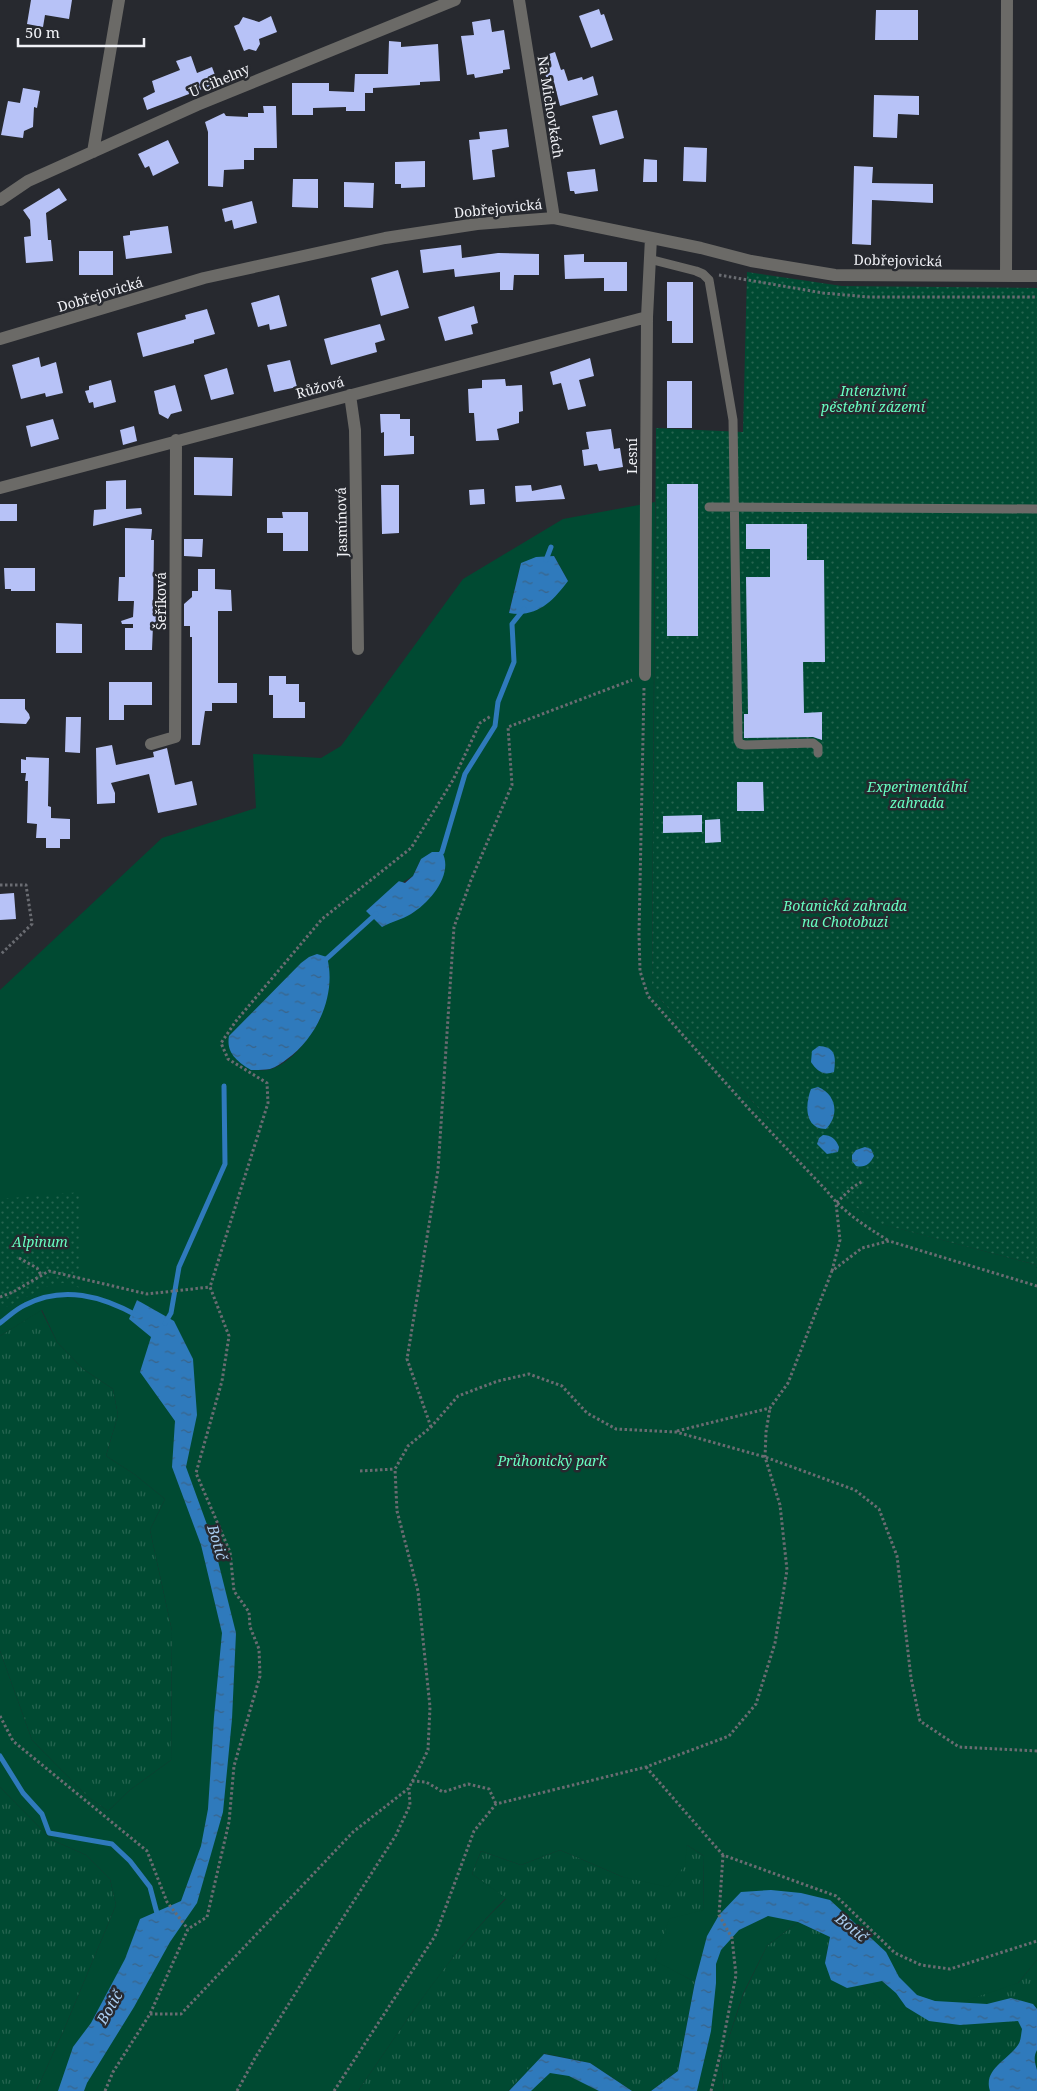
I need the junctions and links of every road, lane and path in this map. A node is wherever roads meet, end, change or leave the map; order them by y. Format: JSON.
{"nodes":[{"id":1,"x":119,"y":0,"type":"edge"},
{"id":2,"x":455,"y":0,"type":"edge"},
{"id":3,"x":519,"y":0,"type":"edge"},
{"id":4,"x":1007,"y":0,"type":"edge"},
{"id":5,"x":93,"y":152,"type":"junction"},
{"id":6,"x":0,"y":200,"type":"edge"},
{"id":7,"x":554,"y":218,"type":"junction"},
{"id":8,"x":650,"y":238,"type":"junction"},
{"id":9,"x":648,"y":259,"type":"junction"},
{"id":10,"x":1006,"y":276,"type":"junction"},
{"id":11,"x":1037,"y":276,"type":"edge"},
{"id":12,"x":647,"y":317,"type":"junction"},
{"id":13,"x":0,"y":339,"type":"edge"},
{"id":14,"x":350,"y":395,"type":"junction"},
{"id":15,"x":176,"y":440,"type":"junction"},
{"id":16,"x":0,"y":488,"type":"edge"},
{"id":17,"x":734,"y":506,"type":"junction"},
{"id":18,"x":709,"y":507,"type":"dead end"},
{"id":19,"x":1037,"y":509,"type":"edge"},
{"id":20,"x":358,"y":648,"type":"dead end"},
{"id":21,"x":645,"y":675,"type":"junction"},
{"id":22,"x":491,"y":716,"type":"dead end"},
{"id":23,"x":152,"y":744,"type":"dead end"},
{"id":24,"x":818,"y":753,"type":"dead end"},
{"id":25,"x":0,"y":886,"type":"edge"},
{"id":26,"x":0,"y":955,"type":"edge"},
{"id":27,"x":862,"y":1181,"type":"dead end"},
{"id":28,"x":836,"y":1203,"type":"junction"},
{"id":29,"x":889,"y":1241,"type":"junction"},
{"id":30,"x":19,"y":1258,"type":"dead end"},
{"id":31,"x":832,"y":1271,"type":"junction"},
{"id":32,"x":41,"y":1275,"type":"junction"},
{"id":33,"x":1037,"y":1286,"type":"edge"},
{"id":34,"x":210,"y":1287,"type":"junction"},
{"id":35,"x":0,"y":1297,"type":"edge"},
{"id":36,"x":770,"y":1408,"type":"junction"},
{"id":37,"x":431,"y":1427,"type":"junction"},
{"id":38,"x":676,"y":1432,"type":"junction"},
{"id":39,"x":765,"y":1457,"type":"junction"},
{"id":40,"x":396,"y":1468,"type":"junction"},
{"id":41,"x":360,"y":1471,"type":"dead end"},
{"id":42,"x":0,"y":1716,"type":"edge"},
{"id":43,"x":1037,"y":1751,"type":"edge"},
{"id":44,"x":646,"y":1767,"type":"junction"},
{"id":45,"x":412,"y":1781,"type":"junction"},
{"id":46,"x":409,"y":1788,"type":"junction"},
{"id":47,"x":496,"y":1804,"type":"junction"},
{"id":48,"x":723,"y":1855,"type":"junction"},
{"id":49,"x":188,"y":1929,"type":"junction"},
{"id":50,"x":1037,"y":1941,"type":"edge"},
{"id":51,"x":150,"y":2014,"type":"junction"},
{"id":52,"x":105,"y":2091,"type":"edge"},
{"id":53,"x":237,"y":2091,"type":"edge"},
{"id":54,"x":334,"y":2091,"type":"edge"},
{"id":55,"x":711,"y":2091,"type":"edge"}],
"edges":[{"from":1,"to":5,"type":"street"},
{"from":2,"to":5,"type":"street","name":"U Cihelny"},
{"from":3,"to":7,"type":"street","name":"Na Michovkách"},
{"from":4,"to":10,"type":"street"},
{"from":5,"to":6,"type":"street","name":"U Cihelny"},
{"from":7,"to":8,"type":"street","name":"Dobřejovická"},
{"from":7,"to":13,"type":"street","name":"Dobřejovická"},
{"from":8,"to":9,"type":"street","name":"Lesní"},
{"from":8,"to":10,"type":"street","name":"Dobřejovická"},
{"from":9,"to":12,"type":"street","name":"Lesní"},
{"from":9,"to":17,"type":"lane"},
{"from":10,"to":11,"type":"street","name":"Dobřejovická"},
{"from":12,"to":14,"type":"street","name":"Růžová"},
{"from":12,"to":21,"type":"street","name":"Lesní"},
{"from":14,"to":15,"type":"street","name":"Růžová"},
{"from":14,"to":20,"type":"street","name":"Jasmínová"},
{"from":15,"to":16,"type":"street","name":"Růžová"},
{"from":15,"to":23,"type":"street","name":"Šeříková"},
{"from":17,"to":18,"type":"lane"},
{"from":17,"to":19,"type":"lane"},
{"from":17,"to":24,"type":"lane"},
{"from":21,"to":28,"type":"path"},
{"from":21,"to":37,"type":"path"},
{"from":22,"to":34,"type":"path"},
{"from":25,"to":26,"type":"path"},
{"from":27,"to":28,"type":"path"},
{"from":28,"to":29,"type":"path"},
{"from":28,"to":31,"type":"path"},
{"from":29,"to":31,"type":"path"},
{"from":29,"to":33,"type":"path"},
{"from":30,"to":32,"type":"path"},
{"from":31,"to":36,"type":"path"},
{"from":32,"to":34,"type":"path"},
{"from":32,"to":35,"type":"path"},
{"from":34,"to":49,"type":"path"},
{"from":36,"to":38,"type":"path"},
{"from":36,"to":39,"type":"path"},
{"from":37,"to":38,"type":"path"},
{"from":37,"to":40,"type":"path"},
{"from":38,"to":39,"type":"path"},
{"from":39,"to":43,"type":"path"},
{"from":39,"to":44,"type":"path"},
{"from":40,"to":41,"type":"path"},
{"from":40,"to":45,"type":"path"},
{"from":42,"to":49,"type":"path"},
{"from":44,"to":47,"type":"path"},
{"from":44,"to":48,"type":"path"},
{"from":45,"to":46,"type":"path"},
{"from":45,"to":47,"type":"path"},
{"from":46,"to":51,"type":"path"},
{"from":46,"to":53,"type":"path"},
{"from":47,"to":54,"type":"path"},
{"from":48,"to":50,"type":"path"},
{"from":48,"to":55,"type":"path"},
{"from":49,"to":51,"type":"path"},
{"from":51,"to":52,"type":"path"}]}
